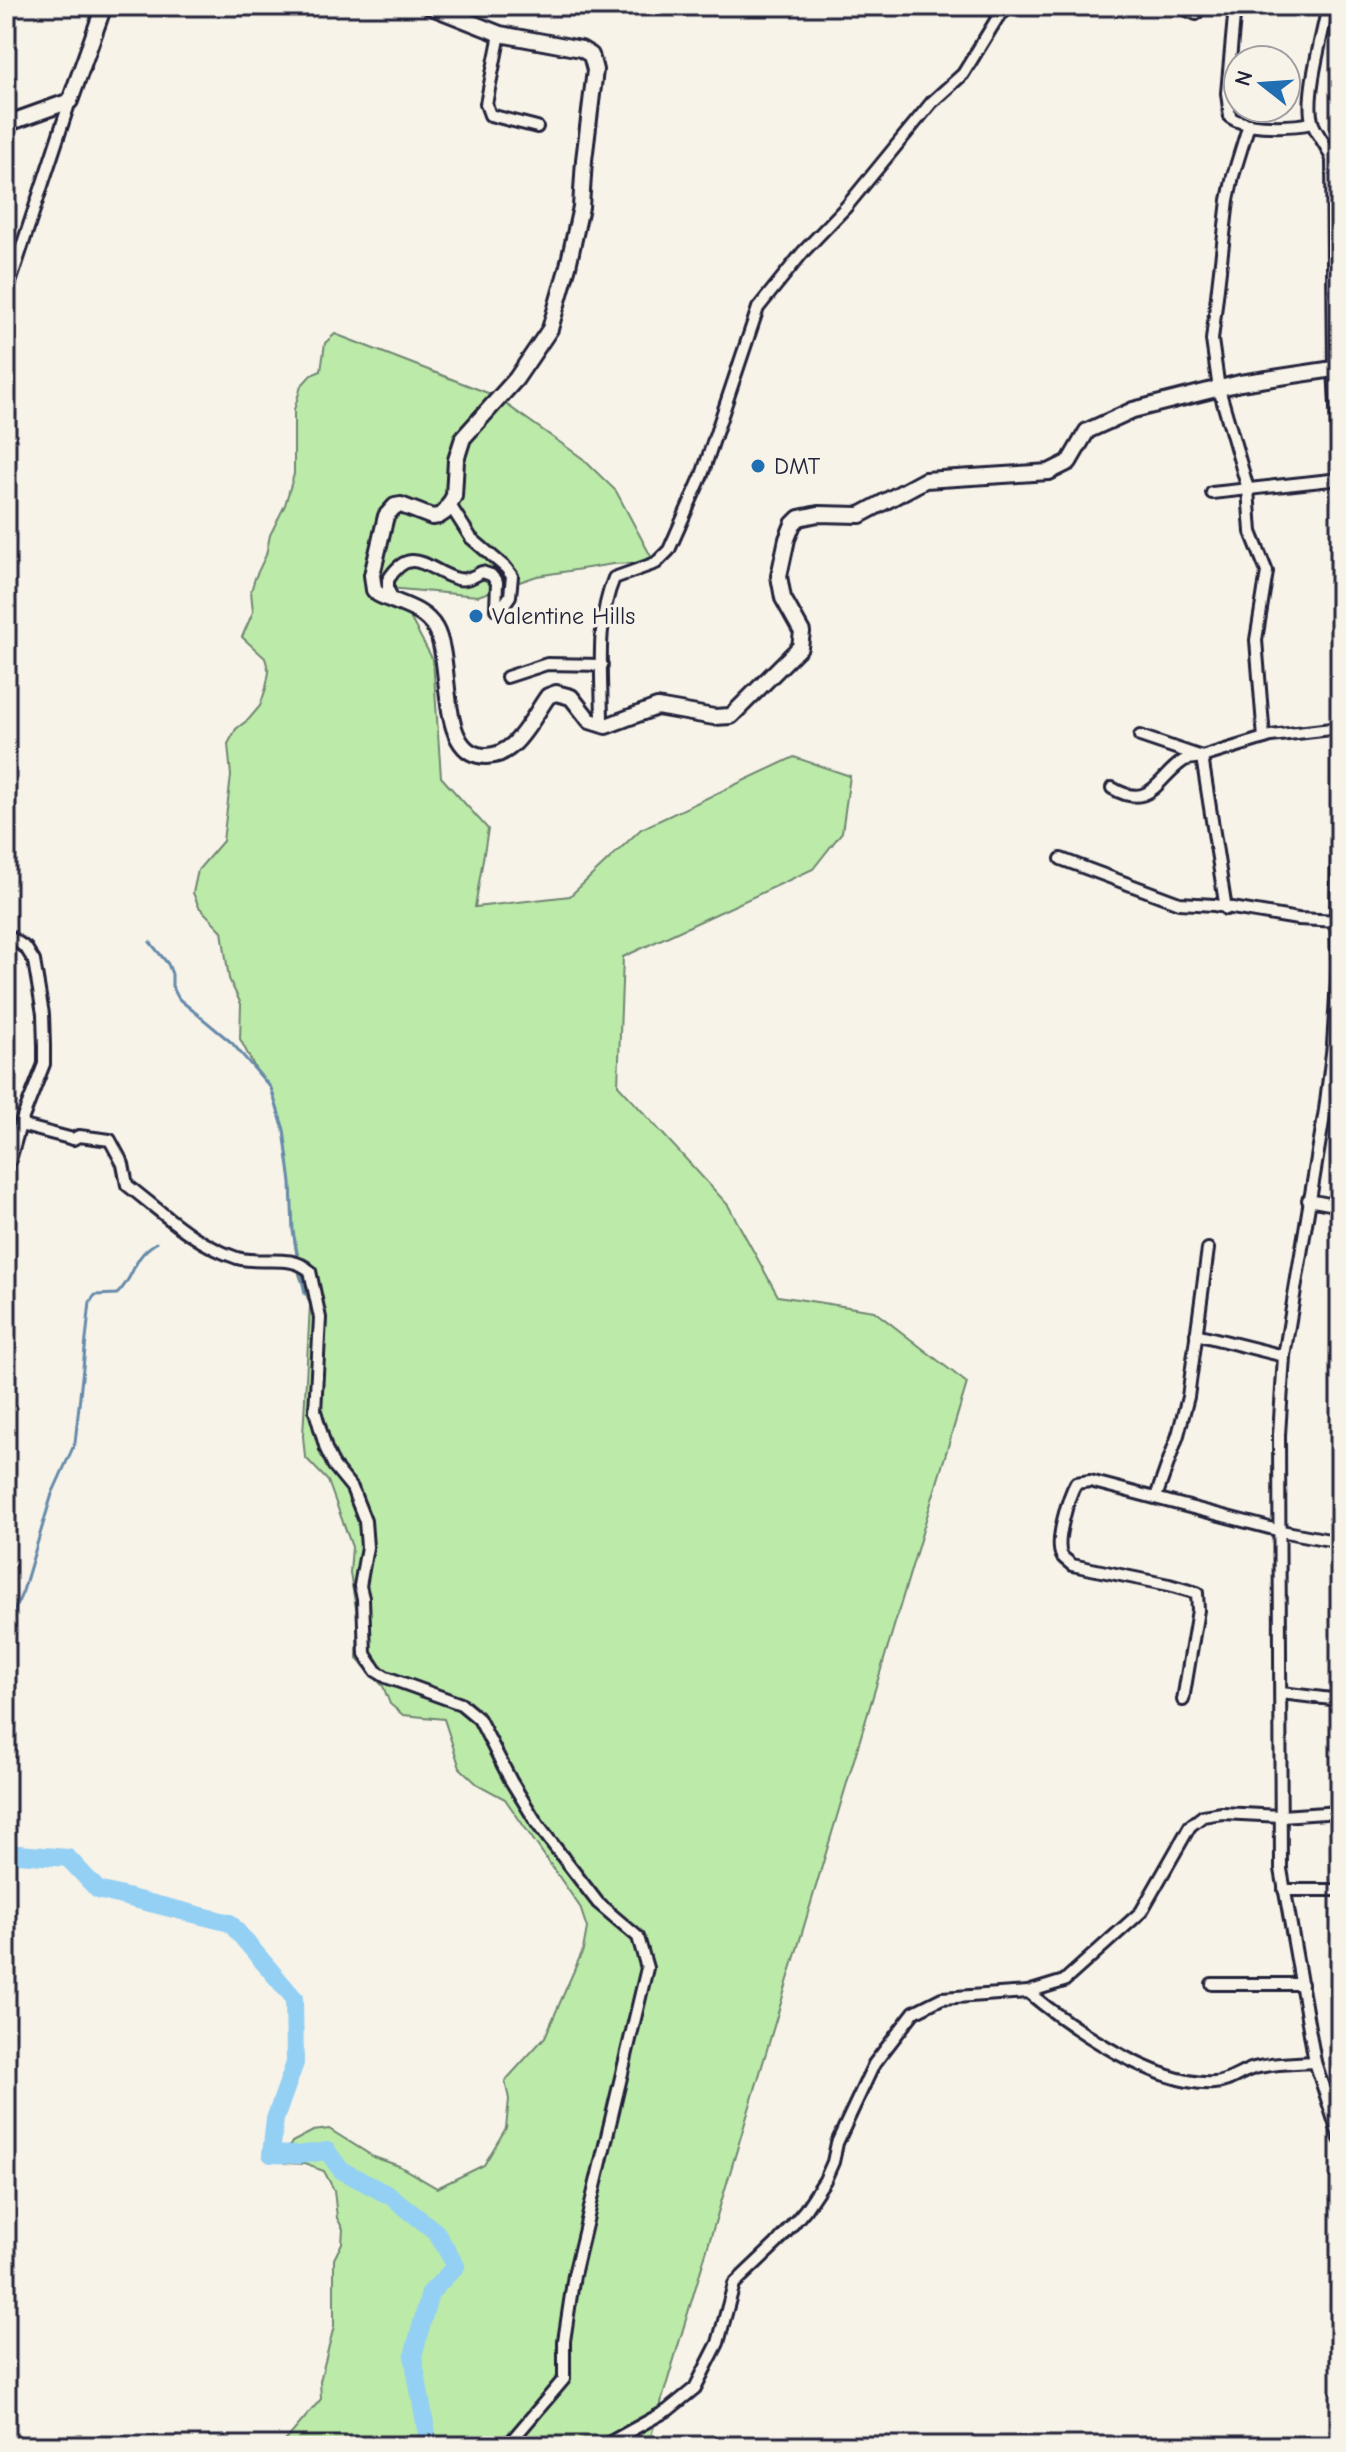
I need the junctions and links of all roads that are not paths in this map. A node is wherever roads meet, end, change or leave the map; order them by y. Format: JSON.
{"nodes":[{"id":1,"x":104,"y":6,"type":"edge"},
{"id":2,"x":429,"y":6,"type":"edge"},
{"id":3,"x":1011,"y":6,"type":"edge"},
{"id":4,"x":1178,"y":6,"type":"edge"},
{"id":5,"x":1235,"y":6,"type":"edge"},
{"id":6,"x":1328,"y":6,"type":"edge"},
{"id":7,"x":446,"y":9,"type":"edge"},
{"id":8,"x":1196,"y":14,"type":"dead end"},
{"id":9,"x":500,"y":34,"type":"junction"},
{"id":10,"x":1232,"y":44,"type":"edge"},
{"id":11,"x":70,"y":101,"type":"junction"},
{"id":12,"x":1312,"y":123,"type":"junction"},
{"id":13,"x":6,"y":124,"type":"edge"},
{"id":14,"x":1249,"y":124,"type":"joint"},
{"id":15,"x":537,"y":127,"type":"dead end"},
{"id":16,"x":1334,"y":146,"type":"edge"},
{"id":17,"x":6,"y":295,"type":"edge"},
{"id":18,"x":1337,"y":369,"type":"edge"},
{"id":19,"x":1219,"y":389,"type":"junction"},
{"id":20,"x":1340,"y":477,"type":"edge"},
{"id":21,"x":1248,"y":489,"type":"junction"},
{"id":22,"x":1212,"y":493,"type":"dead end"},
{"id":23,"x":450,"y":505,"type":"junction"},
{"id":24,"x":394,"y":601,"type":"junction"},
{"id":25,"x":602,"y":665,"type":"junction"},
{"id":26,"x":507,"y":677,"type":"dead end"},
{"id":27,"x":1340,"y":700,"type":"edge"},
{"id":28,"x":602,"y":725,"type":"junction"},
{"id":29,"x":1339,"y":728,"type":"edge"},
{"id":30,"x":1140,"y":736,"type":"dead end"},
{"id":31,"x":1264,"y":738,"type":"junction"},
{"id":32,"x":1202,"y":757,"type":"junction"},
{"id":33,"x":1112,"y":788,"type":"dead end"},
{"id":34,"x":1061,"y":859,"type":"dead end"},
{"id":35,"x":1226,"y":909,"type":"junction"},
{"id":36,"x":1338,"y":921,"type":"edge"},
{"id":37,"x":6,"y":934,"type":"edge"},
{"id":38,"x":20,"y":1125,"type":"junction"},
{"id":39,"x":6,"y":1174,"type":"edge"},
{"id":40,"x":1308,"y":1200,"type":"junction"},
{"id":41,"x":1340,"y":1206,"type":"edge"},
{"id":42,"x":1208,"y":1249,"type":"dead end"},
{"id":43,"x":1196,"y":1334,"type":"junction"},
{"id":44,"x":1284,"y":1356,"type":"junction"},
{"id":45,"x":1156,"y":1497,"type":"junction"},
{"id":46,"x":1281,"y":1531,"type":"junction"},
{"id":47,"x":1340,"y":1542,"type":"edge"},
{"id":48,"x":1281,"y":1693,"type":"junction"},
{"id":49,"x":1183,"y":1700,"type":"dead end"},
{"id":50,"x":1340,"y":1700,"type":"edge"},
{"id":51,"x":1340,"y":1812,"type":"edge"},
{"id":52,"x":1281,"y":1816,"type":"junction"},
{"id":53,"x":1284,"y":1890,"type":"junction"},
{"id":54,"x":1340,"y":1890,"type":"edge"},
{"id":55,"x":1212,"y":1984,"type":"dead end"},
{"id":56,"x":1302,"y":1984,"type":"junction"},
{"id":57,"x":1028,"y":1992,"type":"junction"},
{"id":58,"x":1315,"y":2062,"type":"junction"},
{"id":59,"x":1340,"y":2139,"type":"edge"},
{"id":60,"x":507,"y":2446,"type":"edge"},
{"id":61,"x":603,"y":2446,"type":"edge"}],
"edges":[{"from":1,"to":11,"type":"street"},
{"from":2,"to":7,"type":"street"},
{"from":3,"to":25,"type":"street"},
{"from":4,"to":8,"type":"street"},
{"from":5,"to":10,"type":"street"},
{"from":6,"to":12,"type":"street"},
{"from":7,"to":9,"type":"street"},
{"from":9,"to":15,"type":"street"},
{"from":9,"to":23,"type":"street"},
{"from":11,"to":13,"type":"street"},
{"from":11,"to":17,"type":"street"},
{"from":12,"to":14,"type":"street"},
{"from":12,"to":16,"type":"street"},
{"from":14,"to":19,"type":"street"},
{"from":16,"to":18,"type":"street"},
{"from":18,"to":19,"type":"street"},
{"from":18,"to":20,"type":"street"},
{"from":19,"to":21,"type":"street"},
{"from":19,"to":28,"type":"street"},
{"from":20,"to":21,"type":"street"},
{"from":21,"to":22,"type":"street"},
{"from":21,"to":31,"type":"street"},
{"from":23,"to":24,"type":"street"},
{"from":23,"to":24,"type":"street"},
{"from":24,"to":28,"type":"street"},
{"from":25,"to":26,"type":"street"},
{"from":25,"to":28,"type":"street"},
{"from":27,"to":29,"type":"street"},
{"from":29,"to":31,"type":"street"},
{"from":29,"to":36,"type":"street"},
{"from":30,"to":32,"type":"street"},
{"from":31,"to":32,"type":"street"},
{"from":32,"to":33,"type":"street"},
{"from":32,"to":35,"type":"street"},
{"from":34,"to":35,"type":"street"},
{"from":35,"to":36,"type":"street"},
{"from":36,"to":40,"type":"street"},
{"from":37,"to":38,"type":"street"},
{"from":38,"to":39,"type":"street"},
{"from":38,"to":60,"type":"street"},
{"from":40,"to":41,"type":"street"},
{"from":40,"to":44,"type":"street"},
{"from":42,"to":43,"type":"street"},
{"from":43,"to":44,"type":"street"},
{"from":43,"to":45,"type":"street"},
{"from":44,"to":46,"type":"street"},
{"from":45,"to":46,"type":"street"},
{"from":45,"to":49,"type":"street"},
{"from":46,"to":47,"type":"street"},
{"from":46,"to":48,"type":"street"},
{"from":48,"to":50,"type":"street"},
{"from":48,"to":52,"type":"street"},
{"from":51,"to":52,"type":"street"},
{"from":52,"to":53,"type":"street"},
{"from":52,"to":57,"type":"street"},
{"from":53,"to":54,"type":"street"},
{"from":53,"to":56,"type":"street"},
{"from":55,"to":56,"type":"street"},
{"from":56,"to":58,"type":"street"},
{"from":57,"to":58,"type":"street"},
{"from":57,"to":61,"type":"street"},
{"from":58,"to":59,"type":"street"}]}
